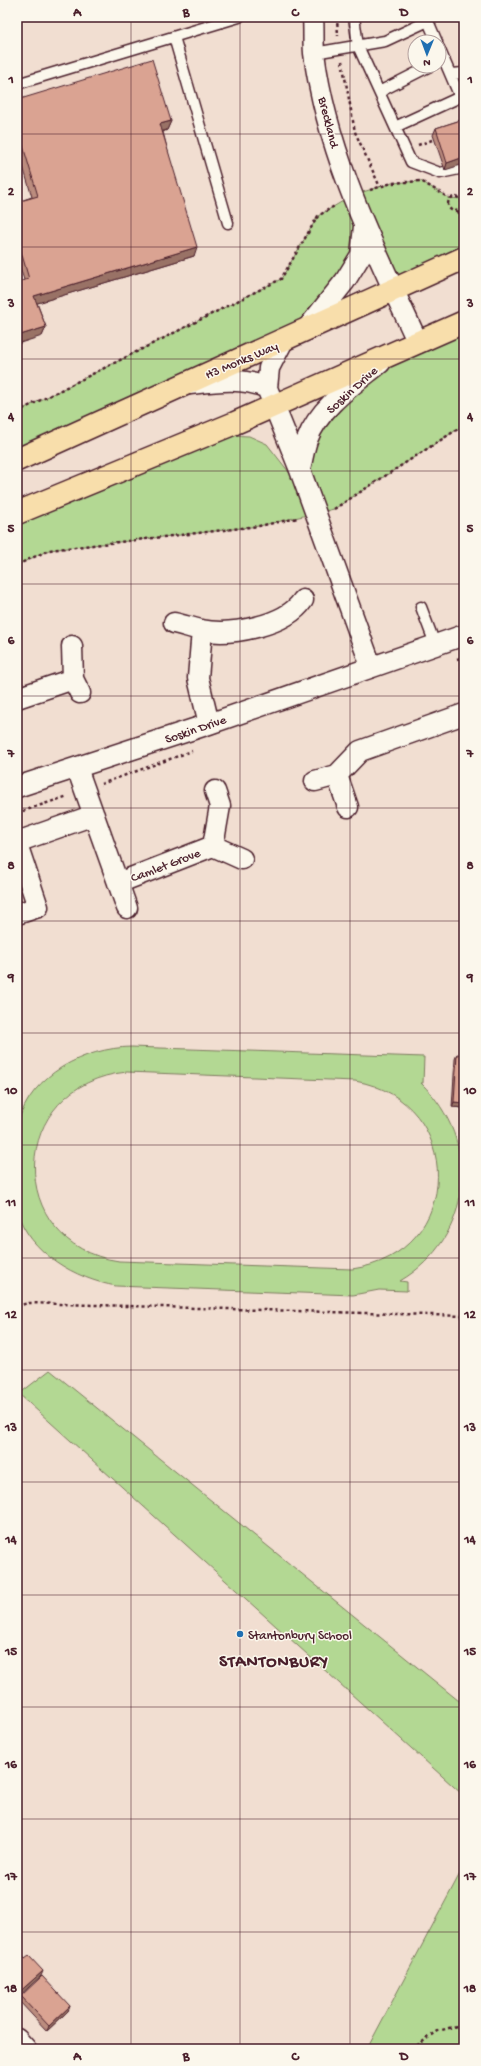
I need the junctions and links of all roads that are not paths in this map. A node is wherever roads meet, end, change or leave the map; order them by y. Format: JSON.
{"nodes":[{"id":1,"x":239,"y":17,"type":"edge"},
{"id":2,"x":313,"y":17,"type":"edge"},
{"id":3,"x":354,"y":17,"type":"edge"},
{"id":4,"x":427,"y":19,"type":"edge"},
{"id":5,"x":434,"y":34,"type":"edge"},
{"id":6,"x":174,"y":36,"type":"junction"},
{"id":7,"x":358,"y":46,"type":"junction"},
{"id":8,"x":314,"y":53,"type":"junction"},
{"id":9,"x":447,"y":68,"type":"edge"},
{"id":10,"x":464,"y":73,"type":"edge"},
{"id":11,"x":414,"y":74,"type":"edge"},
{"id":12,"x":451,"y":74,"type":"junction"},
{"id":13,"x":17,"y":84,"type":"edge"},
{"id":14,"x":379,"y":92,"type":"junction"},
{"id":15,"x":395,"y":127,"type":"junction"},
{"id":16,"x":464,"y":168,"type":"edge"},
{"id":17,"x":228,"y":223,"type":"dead end"},
{"id":18,"x":365,"y":224,"type":"junction"},
{"id":19,"x":457,"y":262,"type":"edge"},
{"id":20,"x":394,"y":291,"type":"junction"},
{"id":21,"x":464,"y":322,"type":"edge"},
{"id":22,"x":306,"y":330,"type":"junction"},
{"id":23,"x":283,"y":341,"type":"junction"},
{"id":24,"x":418,"y":343,"type":"junction"},
{"id":25,"x":389,"y":356,"type":"junction"},
{"id":26,"x":183,"y":385,"type":"junction"},
{"id":27,"x":270,"y":397,"type":"junction"},
{"id":28,"x":17,"y":460,"type":"edge"},
{"id":29,"x":300,"y":470,"type":"junction"},
{"id":30,"x":17,"y":513,"type":"edge"},
{"id":31,"x":304,"y":607,"type":"dead end"},
{"id":32,"x":421,"y":607,"type":"dead end"},
{"id":33,"x":174,"y":623,"type":"dead end"},
{"id":34,"x":202,"y":630,"type":"junction"},
{"id":35,"x":464,"y":634,"type":"edge"},
{"id":36,"x":435,"y":644,"type":"junction"},
{"id":37,"x":72,"y":646,"type":"dead end"},
{"id":38,"x":371,"y":666,"type":"junction"},
{"id":39,"x":17,"y":698,"type":"edge"},
{"id":40,"x":464,"y":714,"type":"edge"},
{"id":41,"x":209,"y":724,"type":"junction"},
{"id":42,"x":77,"y":768,"type":"junction"},
{"id":43,"x":337,"y":775,"type":"junction"},
{"id":44,"x":315,"y":781,"type":"dead end"},
{"id":45,"x":17,"y":787,"type":"edge"},
{"id":46,"x":215,"y":792,"type":"dead end"},
{"id":47,"x":348,"y":807,"type":"dead end"},
{"id":48,"x":94,"y":815,"type":"junction"},
{"id":49,"x":17,"y":843,"type":"edge"},
{"id":50,"x":213,"y":846,"type":"junction"},
{"id":51,"x":242,"y":859,"type":"dead end"},
{"id":52,"x":118,"y":883,"type":"junction"},
{"id":53,"x":127,"y":908,"type":"dead end"},
{"id":54,"x":17,"y":914,"type":"edge"},
{"id":55,"x":17,"y":2040,"type":"edge"},
{"id":56,"x":26,"y":2049,"type":"edge"}],
"edges":[{"from":1,"to":6,"type":"lane"},
{"from":2,"to":8,"type":"street","name":"Breckland"},
{"from":3,"to":7,"type":"lane"},
{"from":4,"to":5,"type":"lane"},
{"from":4,"to":7,"type":"lane"},
{"from":6,"to":13,"type":"lane"},
{"from":6,"to":17,"type":"lane"},
{"from":7,"to":8,"type":"lane"},
{"from":7,"to":14,"type":"lane"},
{"from":8,"to":18,"type":"street","name":"Breckland"},
{"from":9,"to":12,"type":"lane"},
{"from":10,"to":12,"type":"lane"},
{"from":11,"to":14,"type":"lane"},
{"from":12,"to":15,"type":"lane"},
{"from":14,"to":15,"type":"lane"},
{"from":15,"to":16,"type":"lane"},
{"from":18,"to":20,"type":"street","name":"Breckland"},
{"from":18,"to":22,"type":"street"},
{"from":19,"to":20,"type":"main road","name":"H3 Monks Way"},
{"from":20,"to":22,"type":"main road","name":"H3 Monks Way"},
{"from":20,"to":24,"type":"street","name":"Breckland"},
{"from":21,"to":24,"type":"main road"},
{"from":22,"to":23,"type":"main road","name":"H3 Monks Way"},
{"from":23,"to":26,"type":"main road","name":"H3 Monks Way"},
{"from":23,"to":27,"type":"street"},
{"from":24,"to":25,"type":"main road"},
{"from":25,"to":27,"type":"main road"},
{"from":25,"to":29,"type":"street","name":"Soskin Drive"},
{"from":26,"to":27,"type":"street"},
{"from":26,"to":28,"type":"main road","name":"H3 Monks Way"},
{"from":27,"to":29,"type":"street"},
{"from":27,"to":30,"type":"main road"},
{"from":29,"to":38,"type":"street"},
{"from":31,"to":34,"type":"street"},
{"from":32,"to":36,"type":"lane"},
{"from":33,"to":34,"type":"street"},
{"from":34,"to":41,"type":"street"},
{"from":35,"to":36,"type":"street","name":"Soskin Drive"},
{"from":36,"to":38,"type":"street","name":"Soskin Drive"},
{"from":37,"to":39,"type":"street"},
{"from":38,"to":41,"type":"street","name":"Soskin Drive"},
{"from":40,"to":43,"type":"street"},
{"from":41,"to":42,"type":"street","name":"Soskin Drive"},
{"from":42,"to":45,"type":"street","name":"Soskin Drive"},
{"from":42,"to":48,"type":"street","name":"Camlet Grove"},
{"from":43,"to":44,"type":"street"},
{"from":43,"to":47,"type":"street"},
{"from":46,"to":50,"type":"street","name":"Camlet Grove"},
{"from":48,"to":49,"type":"street"},
{"from":48,"to":52,"type":"street","name":"Camlet Grove"},
{"from":49,"to":54,"type":"street"},
{"from":50,"to":51,"type":"street","name":"Camlet Grove"},
{"from":50,"to":52,"type":"street","name":"Camlet Grove"},
{"from":52,"to":53,"type":"street","name":"Camlet Grove"},
{"from":55,"to":56,"type":"street"}]}
